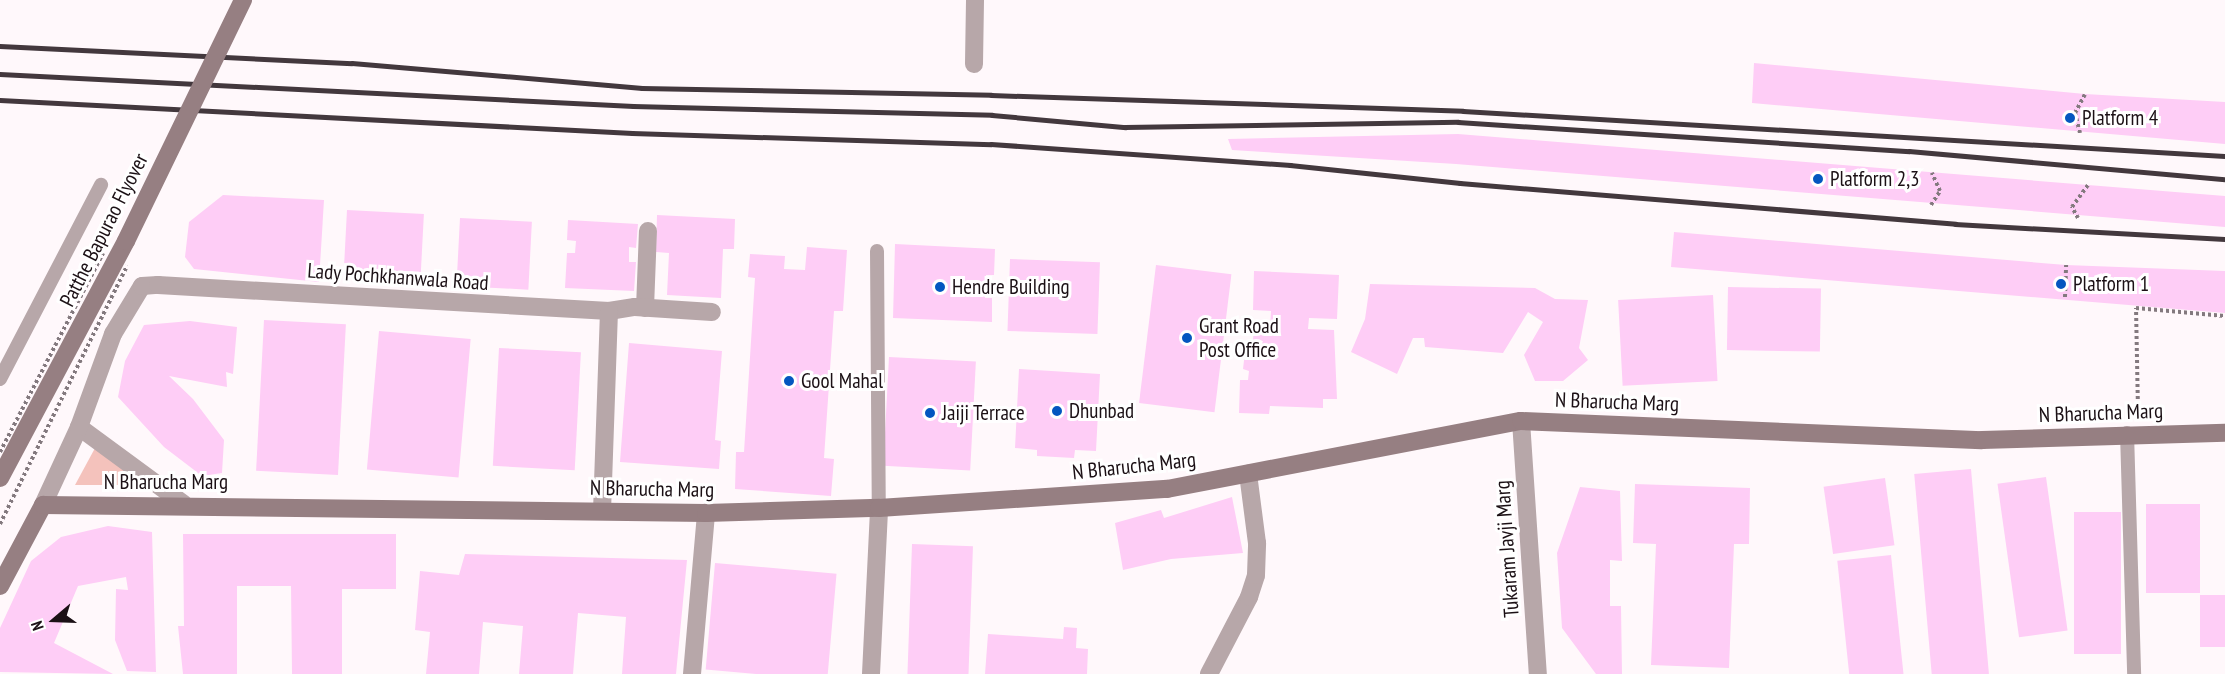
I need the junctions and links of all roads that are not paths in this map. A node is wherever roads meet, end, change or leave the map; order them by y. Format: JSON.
{"nodes":[{"id":1,"x":243,"y":0,"type":"edge"},
{"id":2,"x":975,"y":0,"type":"edge"},
{"id":3,"x":974,"y":64,"type":"dead end"},
{"id":4,"x":101,"y":185,"type":"dead end"},
{"id":5,"x":648,"y":231,"type":"dead end"},
{"id":6,"x":877,"y":251,"type":"dead end"},
{"id":7,"x":645,"y":308,"type":"junction"},
{"id":8,"x":609,"y":311,"type":"junction"},
{"id":9,"x":712,"y":312,"type":"dead end"},
{"id":10,"x":0,"y":378,"type":"edge"},
{"id":11,"x":1521,"y":421,"type":"junction"},
{"id":12,"x":79,"y":427,"type":"junction"},
{"id":13,"x":2133,"y":433,"type":"junction"},
{"id":14,"x":2225,"y":433,"type":"edge"},
{"id":15,"x":1248,"y":474,"type":"junction"},
{"id":16,"x":0,"y":478,"type":"edge"},
{"id":17,"x":184,"y":504,"type":"junction"},
{"id":18,"x":43,"y":505,"type":"junction"},
{"id":19,"x":879,"y":508,"type":"junction"},
{"id":20,"x":602,"y":510,"type":"junction"},
{"id":21,"x":706,"y":513,"type":"junction"},
{"id":22,"x":0,"y":586,"type":"edge"},
{"id":23,"x":692,"y":674,"type":"edge"},
{"id":24,"x":871,"y":674,"type":"edge"},
{"id":25,"x":1209,"y":674,"type":"edge"},
{"id":26,"x":1538,"y":674,"type":"edge"},
{"id":27,"x":2134,"y":674,"type":"edge"}],
"edges":[{"from":1,"to":16,"type":"street","name":"Patthe Bapurao Flyover","bridge":true},
{"from":2,"to":3,"type":"street"},
{"from":4,"to":10,"type":"lane"},
{"from":5,"to":7,"type":"street"},
{"from":6,"to":19,"type":"lane"},
{"from":7,"to":8,"type":"street"},
{"from":7,"to":9,"type":"street"},
{"from":8,"to":12,"type":"street","name":"Lady Pochkhanwala Road"},
{"from":8,"to":20,"type":"street"},
{"from":11,"to":13,"type":"street","name":"N Bharucha Marg"},
{"from":11,"to":15,"type":"street","name":"N Bharucha Marg"},
{"from":11,"to":26,"type":"street","name":"Tukaram Javji Marg"},
{"from":12,"to":17,"type":"street"},
{"from":12,"to":18,"type":"street","name":"Lady Pochkhanwala Road"},
{"from":13,"to":14,"type":"street","name":"N Bharucha Marg"},
{"from":13,"to":27,"type":"lane"},
{"from":15,"to":19,"type":"street","name":"N Bharucha Marg"},
{"from":15,"to":25,"type":"street"},
{"from":17,"to":18,"type":"street","name":"N Bharucha Marg"},
{"from":17,"to":20,"type":"street","name":"N Bharucha Marg"},
{"from":18,"to":22,"type":"street"},
{"from":19,"to":21,"type":"street","name":"N Bharucha Marg"},
{"from":19,"to":24,"type":"street"},
{"from":20,"to":21,"type":"street","name":"N Bharucha Marg"},
{"from":21,"to":23,"type":"street"}]}
